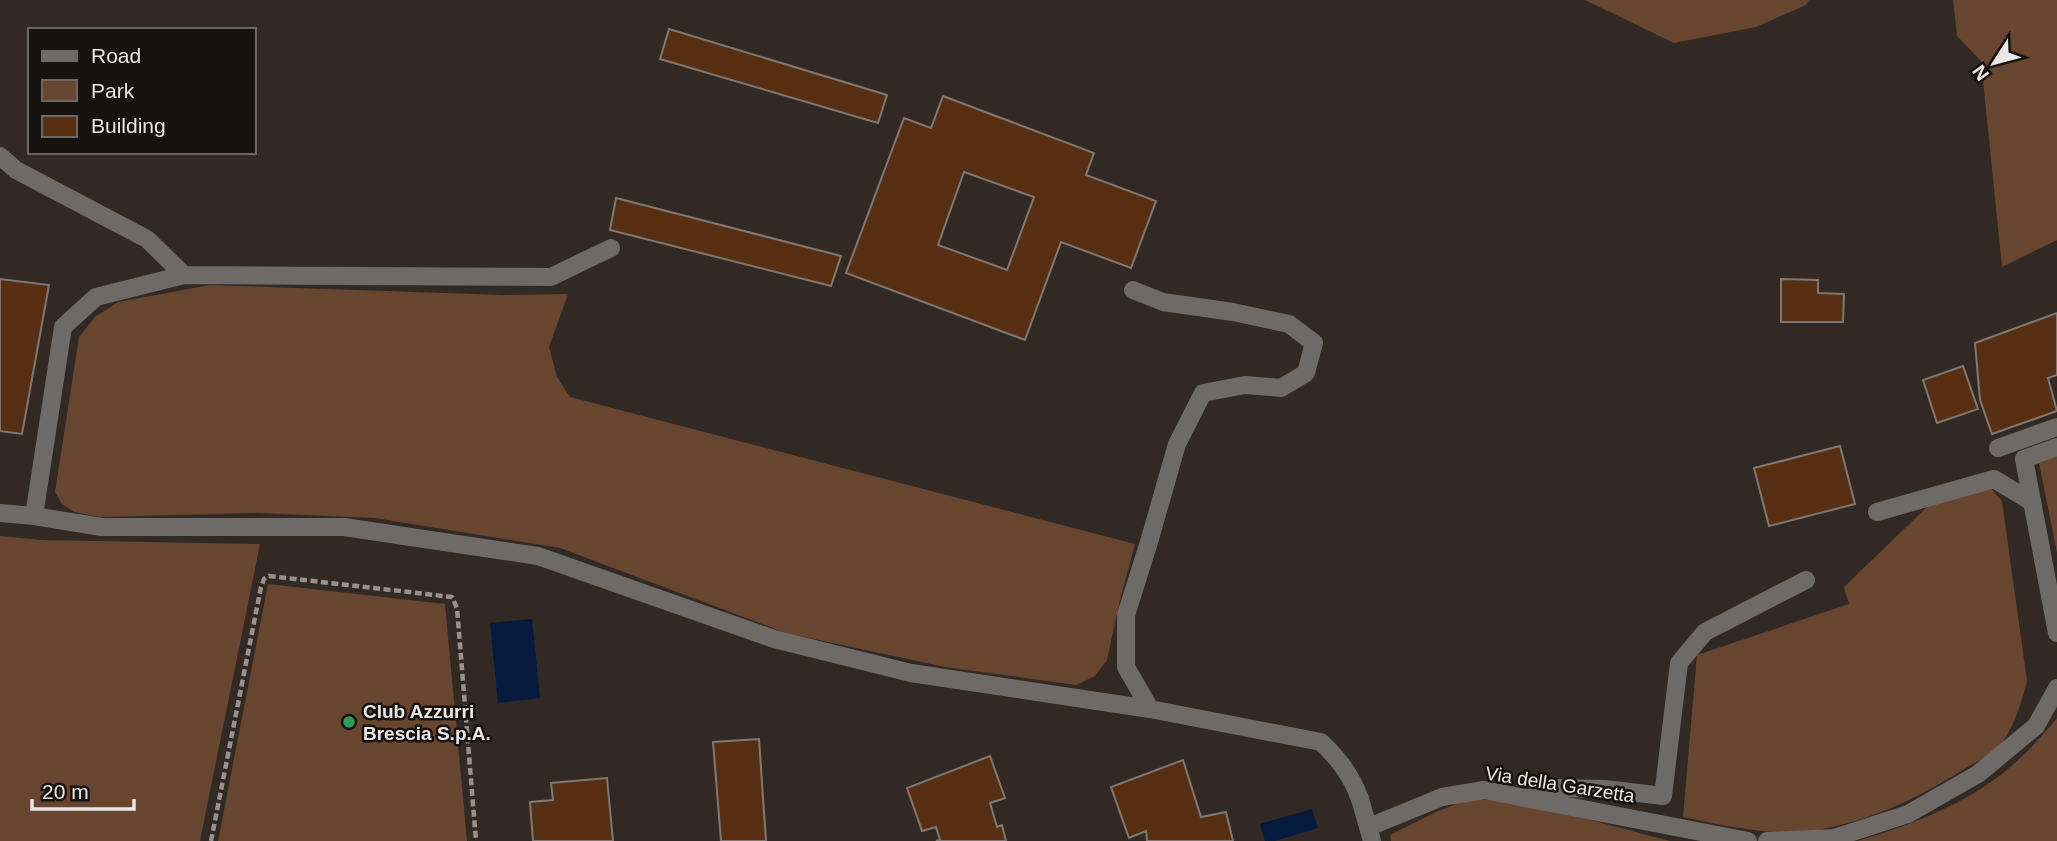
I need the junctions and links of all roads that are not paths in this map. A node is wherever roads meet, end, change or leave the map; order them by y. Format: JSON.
{"nodes":[{"id":1,"x":0,"y":156,"type":"edge"},
{"id":2,"x":611,"y":248,"type":"dead end"},
{"id":3,"x":184,"y":275,"type":"junction"},
{"id":4,"x":1133,"y":290,"type":"dead end"},
{"id":5,"x":2057,"y":427,"type":"edge"},
{"id":6,"x":2057,"y":447,"type":"edge"},
{"id":7,"x":1998,"y":448,"type":"dead end"},
{"id":8,"x":2032,"y":502,"type":"junction"},
{"id":9,"x":1877,"y":512,"type":"dead end"},
{"id":10,"x":0,"y":513,"type":"edge"},
{"id":11,"x":34,"y":516,"type":"junction"},
{"id":12,"x":1806,"y":580,"type":"dead end"},
{"id":13,"x":2057,"y":633,"type":"edge"},
{"id":14,"x":2057,"y":688,"type":"edge"},
{"id":15,"x":1150,"y":709,"type":"junction"},
{"id":16,"x":1528,"y":798,"type":"junction"},
{"id":17,"x":1370,"y":834,"type":"edge"},
{"id":18,"x":1748,"y":841,"type":"edge"},
{"id":19,"x":1767,"y":841,"type":"edge"}],
"edges":[{"from":1,"to":3,"type":"street"},
{"from":2,"to":3,"type":"street"},
{"from":3,"to":11,"type":"street"},
{"from":4,"to":15,"type":"street"},
{"from":5,"to":7,"type":"street"},
{"from":6,"to":8,"type":"street"},
{"from":8,"to":9,"type":"street"},
{"from":8,"to":13,"type":"street"},
{"from":10,"to":11,"type":"street","name":"Via della Garzetta"},
{"from":11,"to":15,"type":"street","name":"Via della Garzetta"},
{"from":12,"to":16,"type":"street"},
{"from":14,"to":19,"type":"street"},
{"from":15,"to":17,"type":"street","name":"Via della Garzetta"},
{"from":16,"to":17,"type":"street","name":"Via della Garzetta"},
{"from":16,"to":18,"type":"street","name":"Via della Garzetta"}]}
